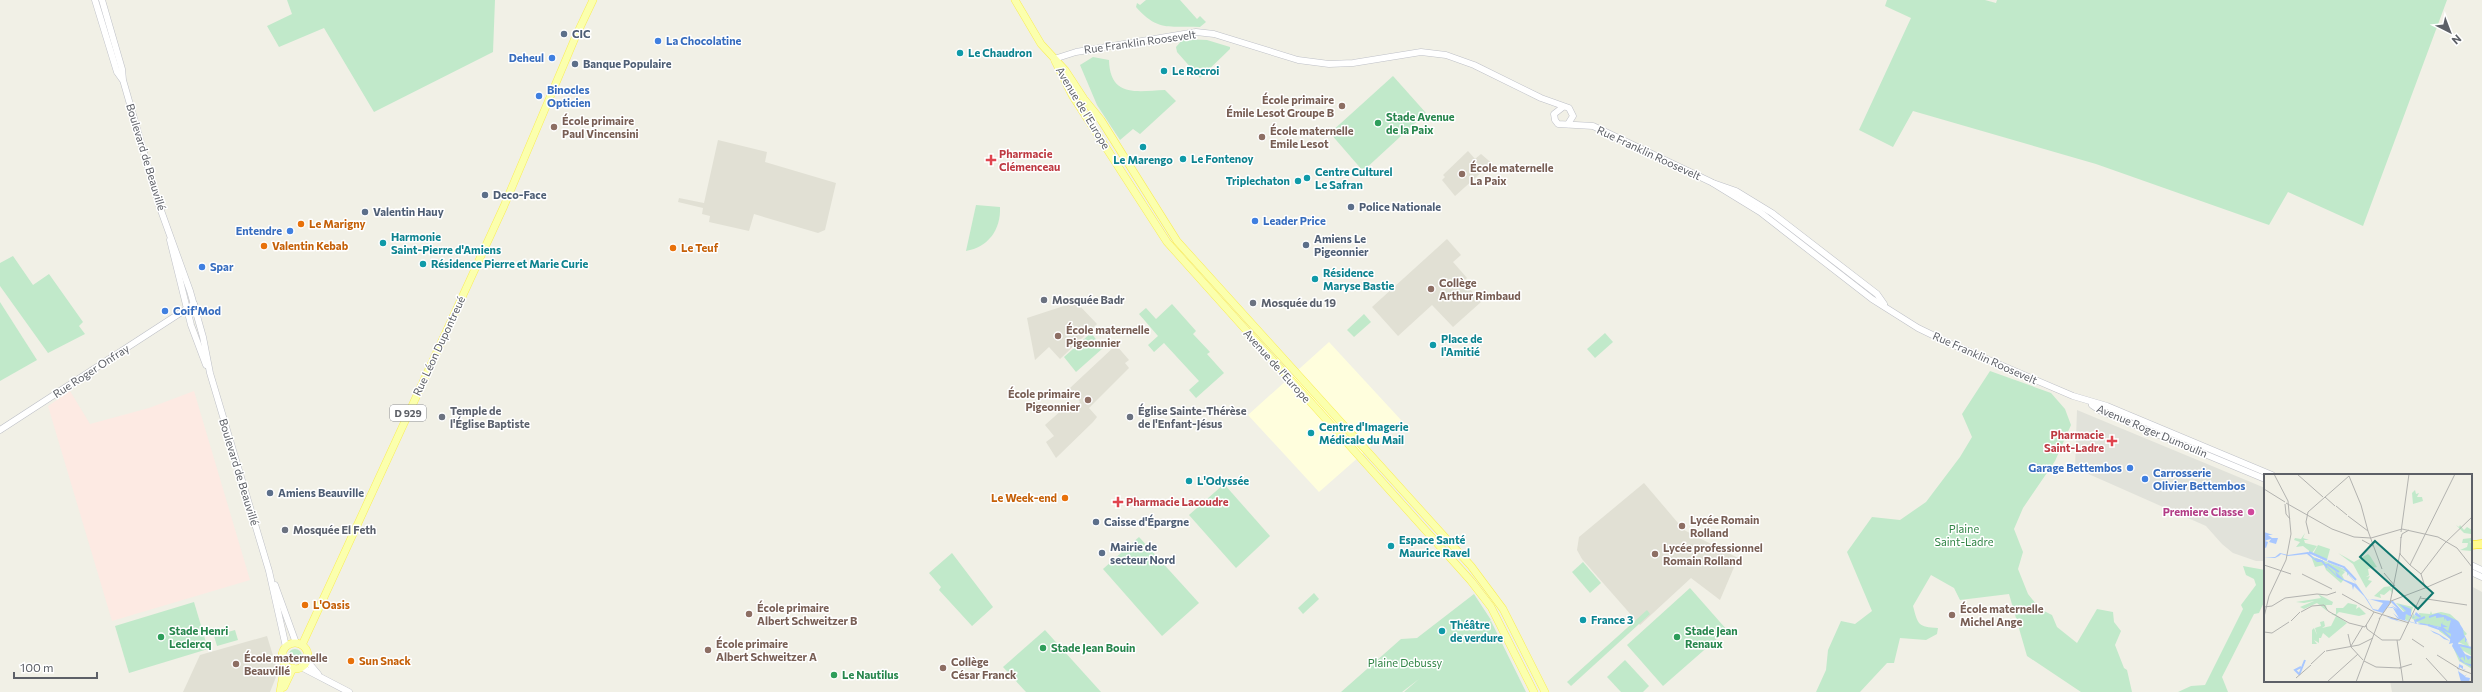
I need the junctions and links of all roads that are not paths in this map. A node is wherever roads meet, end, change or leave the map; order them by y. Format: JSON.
{"nodes":[{"id":1,"x":95,"y":0,"type":"edge"},
{"id":2,"x":102,"y":0,"type":"edge"},
{"id":3,"x":593,"y":0,"type":"edge"},
{"id":4,"x":1015,"y":0,"type":"edge"},
{"id":5,"x":1054,"y":59,"type":"junction"},
{"id":6,"x":122,"y":80,"type":"junction"},
{"id":7,"x":1541,"y":98,"type":"junction"},
{"id":8,"x":1563,"y":107,"type":"junction"},
{"id":9,"x":1554,"y":114,"type":"junction"},
{"id":10,"x":1573,"y":116,"type":"junction"},
{"id":11,"x":1568,"y":124,"type":"junction"},
{"id":12,"x":1586,"y":125,"type":"junction"},
{"id":13,"x":169,"y":234,"type":"junction"},
{"id":14,"x":194,"y":304,"type":"junction"},
{"id":15,"x":184,"y":310,"type":"junction"},
{"id":16,"x":210,"y":372,"type":"junction"},
{"id":17,"x":2089,"y":403,"type":"junction"},
{"id":18,"x":0,"y":430,"type":"edge"},
{"id":19,"x":2270,"y":474,"type":"edge"},
{"id":20,"x":2264,"y":478,"type":"edge"},
{"id":21,"x":2482,"y":544,"type":"edge"},
{"id":22,"x":2472,"y":545,"type":"edge"},
{"id":23,"x":2472,"y":565,"type":"edge"},
{"id":24,"x":2482,"y":570,"type":"edge"},
{"id":25,"x":269,"y":571,"type":"junction"},
{"id":26,"x":2472,"y":572,"type":"edge"},
{"id":27,"x":2482,"y":577,"type":"edge"},
{"id":28,"x":299,"y":644,"type":"junction"},
{"id":29,"x":286,"y":647,"type":"junction"},
{"id":30,"x":285,"y":664,"type":"junction"},
{"id":31,"x":304,"y":664,"type":"junction"},
{"id":32,"x":293,"y":668,"type":"junction"},
{"id":33,"x":280,"y":692,"type":"edge"},
{"id":34,"x":349,"y":692,"type":"edge"},
{"id":35,"x":1534,"y":692,"type":"edge"},
{"id":36,"x":1545,"y":692,"type":"edge"}],
"edges":[{"from":1,"to":6,"type":"main road","name":"Boulevard de Beauvillé"},
{"from":2,"to":6,"type":"main road","name":"Boulevard de Beauvillé"},
{"from":3,"to":28,"type":"main road","name":"Rue Léon Dupontreué","number":"D 929"},
{"from":4,"to":5,"type":"main road"},
{"from":5,"to":7,"type":"main road","name":"Rue Franklin Roosevelt"},
{"from":5,"to":35,"type":"main road","name":"Avenue de l'Europe"},
{"from":5,"to":36,"type":"main road","name":"Avenue de l'Europe"},
{"from":6,"to":13,"type":"main road","name":"Boulevard de Beauvillé"},
{"from":7,"to":8,"type":"main road","name":"Rue Franklin Roosevelt"},
{"from":7,"to":9,"type":"main road","name":"Rue Franklin Roosevelt"},
{"from":8,"to":9,"type":"main road"},
{"from":8,"to":10,"type":"main road"},
{"from":9,"to":11,"type":"main road"},
{"from":10,"to":11,"type":"main road"},
{"from":10,"to":12,"type":"main road","name":"Rue Franklin Roosevelt"},
{"from":11,"to":12,"type":"main road","name":"Rue Franklin Roosevelt"},
{"from":12,"to":17,"type":"main road","name":"Rue Franklin Roosevelt"},
{"from":13,"to":14,"type":"main road","name":"Boulevard de Beauvillé"},
{"from":13,"to":15,"type":"main road","name":"Boulevard de Beauvillé"},
{"from":14,"to":15,"type":"main road","name":"Rue Roger Onfray"},
{"from":14,"to":16,"type":"main road","name":"Boulevard de Beauvillé"},
{"from":15,"to":16,"type":"main road","name":"Boulevard de Beauvillé"},
{"from":15,"to":18,"type":"main road","name":"Rue Roger Onfray"},
{"from":16,"to":25,"type":"main road","name":"Boulevard de Beauvillé"},
{"from":17,"to":19,"type":"main road","name":"Avenue Roger Dumoulin"},
{"from":17,"to":20,"type":"main road","name":"Avenue Roger Dumoulin"},
{"from":21,"to":22,"type":"highway"},
{"from":23,"to":24,"type":"main road"},
{"from":25,"to":28,"type":"main road","name":"Boulevard de Beauvillé"},
{"from":25,"to":29,"type":"main road","name":"Boulevard de Beauvillé"},
{"from":26,"to":27,"type":"main road"},
{"from":28,"to":29,"type":"main road"},
{"from":28,"to":31,"type":"main road"},
{"from":29,"to":30,"type":"main road"},
{"from":30,"to":32,"type":"main road"},
{"from":30,"to":33,"type":"main road"},
{"from":31,"to":32,"type":"main road"},
{"from":31,"to":34,"type":"main road"},
{"from":32,"to":33,"type":"main road"}]}
